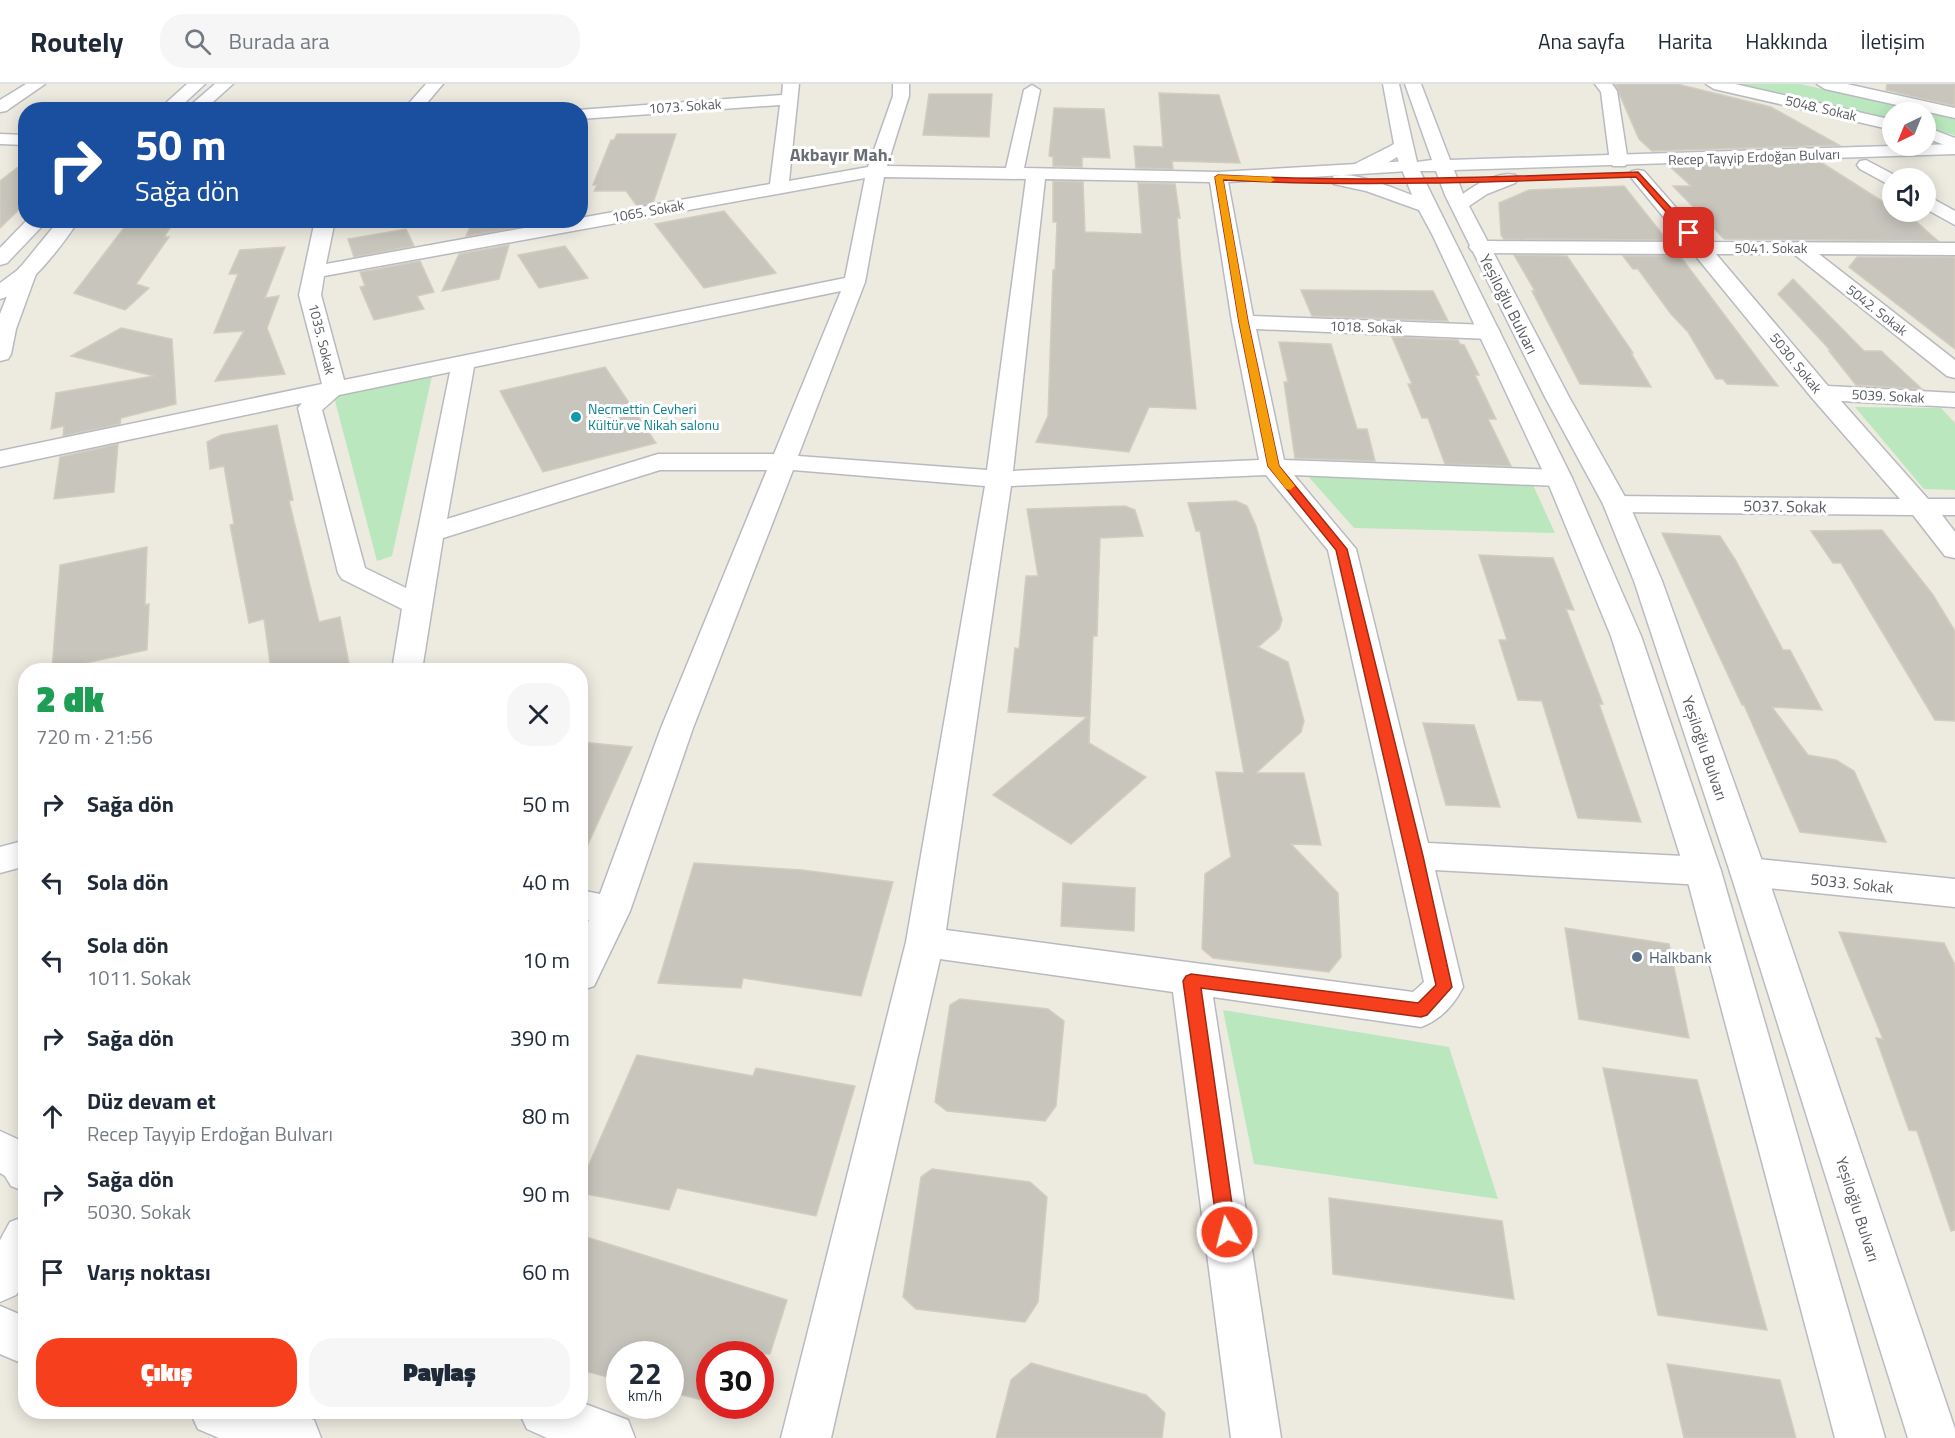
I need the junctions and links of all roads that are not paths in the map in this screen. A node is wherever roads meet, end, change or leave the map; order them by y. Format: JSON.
{"nodes":[{"id":1,"x":37,"y":84,"type":"edge"},
{"id":2,"x":197,"y":84,"type":"edge"},
{"id":3,"x":225,"y":84,"type":"edge"},
{"id":4,"x":435,"y":84,"type":"edge"},
{"id":5,"x":744,"y":84,"type":"edge"},
{"id":6,"x":901,"y":84,"type":"edge"},
{"id":7,"x":1391,"y":84,"type":"edge"},
{"id":8,"x":1413,"y":84,"type":"edge"},
{"id":9,"x":1603,"y":84,"type":"edge"},
{"id":10,"x":1714,"y":84,"type":"edge"},
{"id":11,"x":1825,"y":84,"type":"edge"},
{"id":12,"x":1032,"y":90,"type":"dead end"},
{"id":13,"x":790,"y":91,"type":"edge"},
{"id":14,"x":603,"y":94,"type":"dead end"},
{"id":15,"x":176,"y":102,"type":"edge"},
{"id":16,"x":203,"y":102,"type":"edge"},
{"id":17,"x":418,"y":102,"type":"edge"},
{"id":18,"x":739,"y":102,"type":"junction"},
{"id":19,"x":0,"y":107,"type":"edge"},
{"id":20,"x":588,"y":110,"type":"edge"},
{"id":21,"x":588,"y":113,"type":"edge"},
{"id":22,"x":1955,"y":113,"type":"edge"},
{"id":23,"x":1882,"y":122,"type":"edge"},
{"id":24,"x":1936,"y":136,"type":"edge"},
{"id":25,"x":0,"y":139,"type":"edge"},
{"id":26,"x":18,"y":140,"type":"edge"},
{"id":27,"x":1955,"y":144,"type":"edge"},
{"id":28,"x":1955,"y":149,"type":"edge"},
{"id":29,"x":1955,"y":161,"type":"edge"},
{"id":30,"x":1619,"y":162,"type":"junction"},
{"id":31,"x":1866,"y":165,"type":"junction"},
{"id":32,"x":876,"y":171,"type":"junction"},
{"id":33,"x":1513,"y":172,"type":"junction"},
{"id":34,"x":1429,"y":173,"type":"junction"},
{"id":35,"x":1882,"y":174,"type":"edge"},
{"id":36,"x":1025,"y":175,"type":"junction"},
{"id":37,"x":1638,"y":175,"type":"junction"},
{"id":38,"x":1226,"y":177,"type":"junction"},
{"id":39,"x":1340,"y":180,"type":"junction"},
{"id":40,"x":779,"y":187,"type":"junction"},
{"id":41,"x":1936,"y":207,"type":"edge"},
{"id":42,"x":588,"y":218,"type":"edge"},
{"id":43,"x":1955,"y":219,"type":"edge"},
{"id":44,"x":31,"y":228,"type":"edge"},
{"id":45,"x":63,"y":228,"type":"edge"},
{"id":46,"x":323,"y":228,"type":"edge"},
{"id":47,"x":530,"y":228,"type":"edge"},
{"id":48,"x":1479,"y":247,"type":"junction"},
{"id":49,"x":1701,"y":248,"type":"junction"},
{"id":50,"x":1798,"y":248,"type":"junction"},
{"id":51,"x":1955,"y":249,"type":"edge"},
{"id":52,"x":0,"y":259,"type":"edge"},
{"id":53,"x":27,"y":271,"type":"junction"},
{"id":54,"x":314,"y":272,"type":"junction"},
{"id":55,"x":855,"y":282,"type":"junction"},
{"id":56,"x":0,"y":293,"type":"edge"},
{"id":57,"x":1243,"y":322,"type":"junction"},
{"id":58,"x":1489,"y":332,"type":"junction"},
{"id":59,"x":0,"y":354,"type":"edge"},
{"id":60,"x":463,"y":363,"type":"junction"},
{"id":61,"x":1955,"y":371,"type":"edge"},
{"id":62,"x":334,"y":387,"type":"junction"},
{"id":63,"x":1820,"y":393,"type":"junction"},
{"id":64,"x":1955,"y":400,"type":"edge"},
{"id":65,"x":0,"y":459,"type":"edge"},
{"id":66,"x":782,"y":462,"type":"junction"},
{"id":67,"x":1273,"y":466,"type":"junction"},
{"id":68,"x":1559,"y":478,"type":"junction"},
{"id":69,"x":999,"y":479,"type":"junction"},
{"id":70,"x":1616,"y":504,"type":"junction"},
{"id":71,"x":1955,"y":507,"type":"edge"},
{"id":72,"x":1924,"y":508,"type":"junction"},
{"id":73,"x":431,"y":532,"type":"junction"},
{"id":74,"x":1955,"y":550,"type":"edge"},
{"id":75,"x":417,"y":605,"type":"junction"},
{"id":76,"x":408,"y":663,"type":"edge"},
{"id":77,"x":18,"y":855,"type":"edge"},
{"id":78,"x":1415,"y":856,"type":"junction"},
{"id":79,"x":0,"y":860,"type":"edge"},
{"id":80,"x":1703,"y":871,"type":"junction"},
{"id":81,"x":1748,"y":872,"type":"junction"},
{"id":82,"x":1955,"y":893,"type":"edge"},
{"id":83,"x":596,"y":908,"type":"edge"},
{"id":84,"x":588,"y":942,"type":"edge"},
{"id":85,"x":925,"y":942,"type":"junction"},
{"id":86,"x":1191,"y":981,"type":"junction"},
{"id":87,"x":0,"y":1151,"type":"edge"},
{"id":88,"x":18,"y":1161,"type":"edge"},
{"id":89,"x":18,"y":1252,"type":"edge"},
{"id":90,"x":0,"y":1279,"type":"edge"},
{"id":91,"x":0,"y":1330,"type":"edge"},
{"id":92,"x":18,"y":1338,"type":"edge"},
{"id":93,"x":237,"y":1419,"type":"edge"},
{"id":94,"x":562,"y":1419,"type":"edge"},
{"id":95,"x":296,"y":1438,"type":"edge"},
{"id":96,"x":610,"y":1438,"type":"edge"},
{"id":97,"x":806,"y":1438,"type":"edge"},
{"id":98,"x":1256,"y":1438,"type":"edge"},
{"id":99,"x":1860,"y":1438,"type":"edge"},
{"id":100,"x":1933,"y":1438,"type":"edge"}],
"edges":[{"from":1,"to":19,"type":"street"},
{"from":2,"to":15,"type":"street"},
{"from":3,"to":16,"type":"street"},
{"from":4,"to":17,"type":"street"},
{"from":5,"to":18,"type":"street"},
{"from":6,"to":32,"type":"street"},
{"from":7,"to":34,"type":"street","name":"Yeşiloğlu Bulvarı"},
{"from":8,"to":34,"type":"street","name":"Yeşiloğlu Bulvarı"},
{"from":9,"to":30,"type":"street"},
{"from":10,"to":23,"type":"street","name":"5048. Sokak"},
{"from":11,"to":22,"type":"street"},
{"from":12,"to":36,"type":"street"},
{"from":13,"to":18,"type":"street","name":"1073. Sokak"},
{"from":13,"to":40,"type":"street"},
{"from":14,"to":20,"type":"street"},
{"from":18,"to":21,"type":"street","name":"1073. Sokak"},
{"from":24,"to":27,"type":"street"},
{"from":25,"to":26,"type":"street"},
{"from":28,"to":30,"type":"street","name":"Recep Tayyip Erdoğan Bulvarı"},
{"from":29,"to":31,"type":"street","name":"Recep Tayyip Erdoğan Bulvarı"},
{"from":30,"to":33,"type":"street","name":"Recep Tayyip Erdoğan Bulvarı"},
{"from":31,"to":35,"type":"street"},
{"from":31,"to":37,"type":"street","name":"Recep Tayyip Erdoğan Bulvarı"},
{"from":32,"to":36,"type":"street","name":"1065. Sokak"},
{"from":32,"to":40,"type":"street","name":"1065. Sokak"},
{"from":32,"to":55,"type":"street"},
{"from":33,"to":34,"type":"street","name":"Recep Tayyip Erdoğan Bulvarı"},
{"from":33,"to":34,"type":"street"},
{"from":33,"to":34,"type":"street"},
{"from":33,"to":37,"type":"street","name":"Recep Tayyip Erdoğan Bulvarı"},
{"from":34,"to":38,"type":"street"},
{"from":34,"to":39,"type":"street"},
{"from":34,"to":39,"type":"street"},
{"from":34,"to":48,"type":"street","name":"Yeşiloğlu Bulvarı"},
{"from":34,"to":58,"type":"street","name":"Yeşiloğlu Bulvarı"},
{"from":36,"to":38,"type":"street","name":"1065. Sokak"},
{"from":36,"to":69,"type":"street"},
{"from":37,"to":49,"type":"street","name":"5030. Sokak"},
{"from":38,"to":39,"type":"street"},
{"from":38,"to":57,"type":"street"},
{"from":40,"to":42,"type":"street","name":"1065. Sokak"},
{"from":41,"to":43,"type":"street"},
{"from":44,"to":52,"type":"street"},
{"from":45,"to":53,"type":"street"},
{"from":46,"to":54,"type":"street","name":"1035. Sokak"},
{"from":47,"to":54,"type":"street","name":"1065. Sokak"},
{"from":48,"to":49,"type":"street","name":"5041. Sokak"},
{"from":48,"to":70,"type":"street","name":"Yeşiloğlu Bulvarı"},
{"from":49,"to":50,"type":"street","name":"5041. Sokak"},
{"from":49,"to":63,"type":"street","name":"5030. Sokak"},
{"from":50,"to":51,"type":"street","name":"5041. Sokak"},
{"from":50,"to":61,"type":"street","name":"5042. Sokak"},
{"from":53,"to":56,"type":"street"},
{"from":53,"to":59,"type":"street"},
{"from":54,"to":62,"type":"street","name":"1035. Sokak"},
{"from":55,"to":60,"type":"street"},
{"from":55,"to":66,"type":"street"},
{"from":57,"to":58,"type":"street","name":"1018. Sokak"},
{"from":57,"to":67,"type":"street"},
{"from":58,"to":68,"type":"street","name":"Yeşiloğlu Bulvarı"},
{"from":60,"to":62,"type":"street"},
{"from":60,"to":73,"type":"street"},
{"from":62,"to":65,"type":"street"},
{"from":62,"to":75,"type":"street"},
{"from":63,"to":64,"type":"street","name":"5039. Sokak"},
{"from":63,"to":72,"type":"street","name":"5030. Sokak"},
{"from":66,"to":69,"type":"street"},
{"from":66,"to":73,"type":"street"},
{"from":66,"to":83,"type":"street"},
{"from":67,"to":68,"type":"street"},
{"from":67,"to":69,"type":"street"},
{"from":67,"to":78,"type":"street"},
{"from":68,"to":80,"type":"street","name":"Yeşiloğlu Bulvarı"},
{"from":69,"to":85,"type":"street"},
{"from":70,"to":72,"type":"street","name":"5037. Sokak"},
{"from":70,"to":81,"type":"street","name":"Yeşiloğlu Bulvarı"},
{"from":71,"to":72,"type":"street","name":"5037. Sokak"},
{"from":72,"to":74,"type":"street","name":"5030. Sokak"},
{"from":73,"to":75,"type":"street"},
{"from":75,"to":76,"type":"street"},
{"from":77,"to":79,"type":"street"},
{"from":78,"to":80,"type":"street"},
{"from":78,"to":86,"type":"street"},
{"from":80,"to":99,"type":"street","name":"Yeşiloğlu Bulvarı"},
{"from":81,"to":82,"type":"street","name":"5033. Sokak"},
{"from":81,"to":100,"type":"street","name":"Yeşiloğlu Bulvarı"},
{"from":83,"to":84,"type":"street"},
{"from":85,"to":86,"type":"street"},
{"from":85,"to":97,"type":"street"},
{"from":86,"to":98,"type":"street"},
{"from":87,"to":88,"type":"street"},
{"from":89,"to":90,"type":"street"},
{"from":91,"to":92,"type":"street"},
{"from":93,"to":95,"type":"street"},
{"from":94,"to":96,"type":"street"}]}
